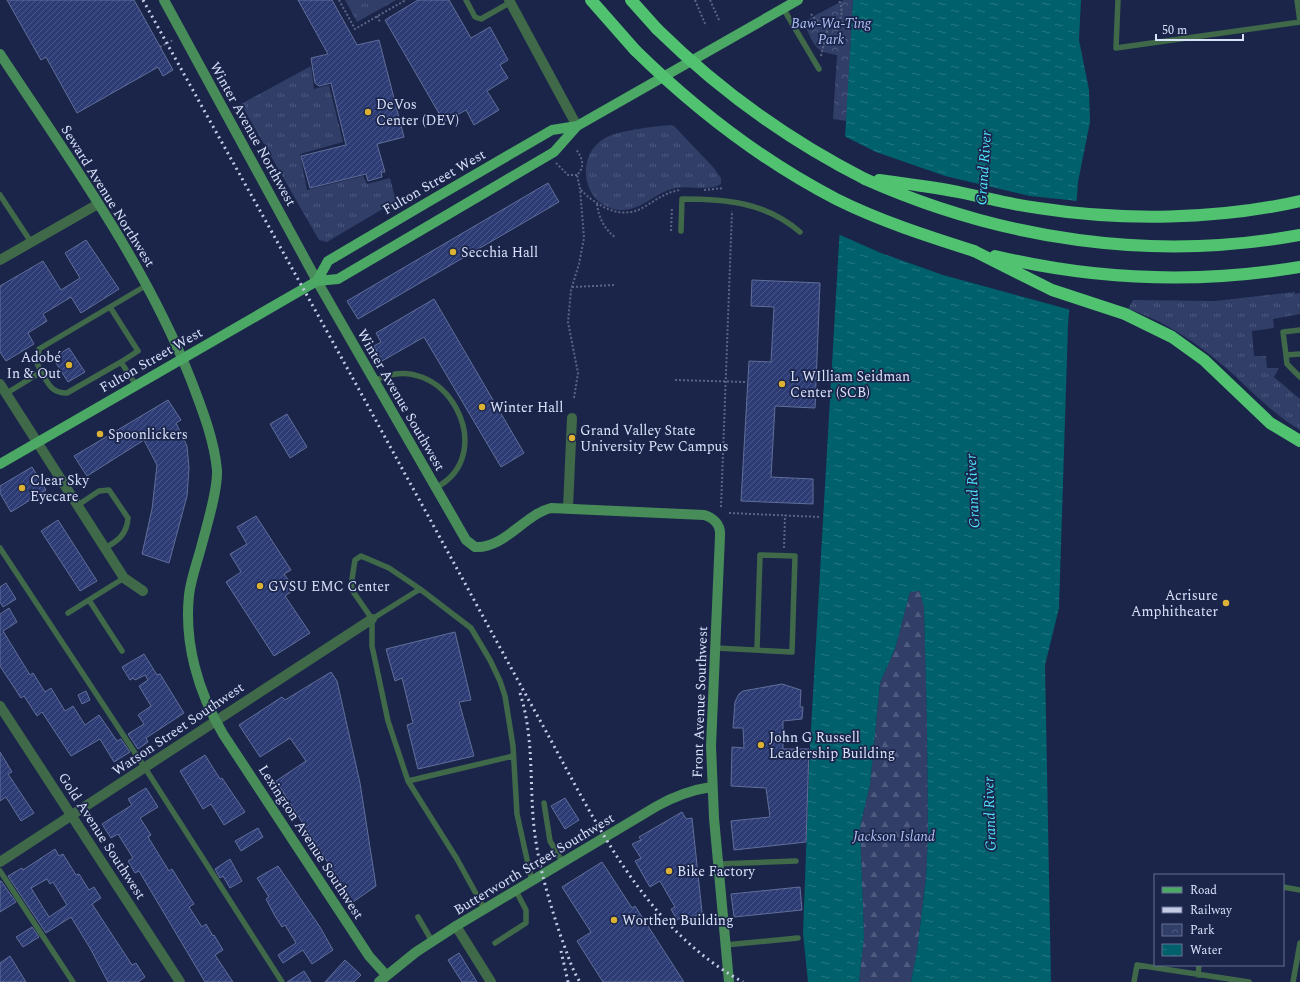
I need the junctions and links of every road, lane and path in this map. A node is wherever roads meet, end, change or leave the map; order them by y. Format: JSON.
{"nodes":[{"id":1,"x":164,"y":0,"type":"edge"},
{"id":2,"x":339,"y":0,"type":"edge"},
{"id":3,"x":403,"y":0,"type":"edge"},
{"id":4,"x":466,"y":0,"type":"edge"},
{"id":5,"x":591,"y":0,"type":"edge"},
{"id":6,"x":631,"y":0,"type":"edge"},
{"id":7,"x":695,"y":0,"type":"edge"},
{"id":8,"x":710,"y":0,"type":"edge"},
{"id":9,"x":798,"y":0,"type":"edge"},
{"id":10,"x":839,"y":0,"type":"edge"},
{"id":11,"x":1118,"y":0,"type":"edge"},
{"id":12,"x":1297,"y":0,"type":"edge"},
{"id":13,"x":510,"y":1,"type":"edge"},
{"id":14,"x":783,"y":8,"type":"junction"},
{"id":15,"x":1299,"y":11,"type":"edge"},
{"id":16,"x":811,"y":14,"type":"dead end"},
{"id":17,"x":377,"y":16,"type":"junction"},
{"id":18,"x":719,"y":20,"type":"dead end"},
{"id":19,"x":380,"y":22,"type":"dead end"},
{"id":20,"x":706,"y":26,"type":"dead end"},
{"id":21,"x":828,"y":27,"type":"junction"},
{"id":22,"x":176,"y":38,"type":"dead end"},
{"id":23,"x":160,"y":47,"type":"dead end"},
{"id":24,"x":0,"y":55,"type":"edge"},
{"id":25,"x":819,"y":69,"type":"joint"},
{"id":26,"x":578,"y":126,"type":"junction"},
{"id":27,"x":576,"y":149,"type":"dead end"},
{"id":28,"x":556,"y":162,"type":"dead end"},
{"id":29,"x":577,"y":175,"type":"junction"},
{"id":30,"x":866,"y":179,"type":"junction"},
{"id":31,"x":724,"y":188,"type":"dead end"},
{"id":32,"x":580,"y":189,"type":"junction"},
{"id":33,"x":683,"y":190,"type":"dead end"},
{"id":34,"x":702,"y":190,"type":"dead end"},
{"id":35,"x":673,"y":192,"type":"junction"},
{"id":36,"x":0,"y":195,"type":"edge"},
{"id":37,"x":673,"y":199,"type":"dead end"},
{"id":38,"x":1300,"y":201,"type":"edge"},
{"id":39,"x":98,"y":204,"type":"junction"},
{"id":40,"x":597,"y":204,"type":"junction"},
{"id":41,"x":672,"y":207,"type":"dead end"},
{"id":42,"x":725,"y":209,"type":"dead end"},
{"id":43,"x":670,"y":231,"type":"dead end"},
{"id":44,"x":681,"y":231,"type":"dead end"},
{"id":45,"x":800,"y":232,"type":"dead end"},
{"id":46,"x":1300,"y":235,"type":"edge"},
{"id":47,"x":616,"y":238,"type":"dead end"},
{"id":48,"x":31,"y":242,"type":"junction"},
{"id":49,"x":974,"y":251,"type":"junction"},
{"id":50,"x":0,"y":260,"type":"edge"},
{"id":51,"x":1300,"y":267,"type":"edge"},
{"id":52,"x":317,"y":281,"type":"junction"},
{"id":53,"x":147,"y":285,"type":"junction"},
{"id":54,"x":615,"y":285,"type":"dead end"},
{"id":55,"x":572,"y":287,"type":"junction"},
{"id":56,"x":110,"y":307,"type":"junction"},
{"id":57,"x":1300,"y":330,"type":"edge"},
{"id":58,"x":1300,"y":354,"type":"edge"},
{"id":59,"x":1286,"y":355,"type":"junction"},
{"id":60,"x":182,"y":359,"type":"junction"},
{"id":61,"x":121,"y":362,"type":"junction"},
{"id":62,"x":41,"y":372,"type":"junction"},
{"id":63,"x":1300,"y":377,"type":"edge"},
{"id":64,"x":675,"y":380,"type":"dead end"},
{"id":65,"x":374,"y":381,"type":"junction"},
{"id":66,"x":726,"y":381,"type":"junction"},
{"id":67,"x":745,"y":382,"type":"dead end"},
{"id":68,"x":136,"y":386,"type":"junction"},
{"id":69,"x":2,"y":388,"type":"edge"},
{"id":70,"x":574,"y":398,"type":"dead end"},
{"id":71,"x":572,"y":418,"type":"dead end"},
{"id":72,"x":38,"y":442,"type":"junction"},
{"id":73,"x":1300,"y":442,"type":"edge"},
{"id":74,"x":0,"y":464,"type":"edge"},
{"id":75,"x":435,"y":488,"type":"junction"},
{"id":76,"x":78,"y":504,"type":"junction"},
{"id":77,"x":721,"y":507,"type":"dead end"},
{"id":78,"x":568,"y":508,"type":"junction"},
{"id":79,"x":729,"y":513,"type":"dead end"},
{"id":80,"x":785,"y":515,"type":"junction"},
{"id":81,"x":820,"y":517,"type":"dead end"},
{"id":82,"x":0,"y":548,"type":"edge"},
{"id":83,"x":105,"y":548,"type":"junction"},
{"id":84,"x":784,"y":556,"type":"junction"},
{"id":85,"x":124,"y":578,"type":"junction"},
{"id":86,"x":420,"y":589,"type":"junction"},
{"id":87,"x":143,"y":591,"type":"dead end"},
{"id":88,"x":89,"y":600,"type":"junction"},
{"id":89,"x":68,"y":613,"type":"dead end"},
{"id":90,"x":372,"y":619,"type":"junction"},
{"id":91,"x":716,"y":648,"type":"junction"},
{"id":92,"x":757,"y":649,"type":"junction"},
{"id":93,"x":122,"y":651,"type":"dead end"},
{"id":94,"x":0,"y":706,"type":"edge"},
{"id":95,"x":215,"y":720,"type":"junction"},
{"id":96,"x":513,"y":756,"type":"junction"},
{"id":97,"x":145,"y":768,"type":"junction"},
{"id":98,"x":408,"y":781,"type":"junction"},
{"id":99,"x":712,"y":787,"type":"junction"},
{"id":100,"x":544,"y":803,"type":"dead end"},
{"id":101,"x":72,"y":816,"type":"junction"},
{"id":102,"x":796,"y":861,"type":"dead end"},
{"id":103,"x":0,"y":862,"type":"edge"},
{"id":104,"x":563,"y":864,"type":"junction"},
{"id":105,"x":718,"y":864,"type":"junction"},
{"id":106,"x":0,"y":870,"type":"edge"},
{"id":107,"x":532,"y":882,"type":"junction"},
{"id":108,"x":1284,"y":887,"type":"edge"},
{"id":109,"x":1300,"y":890,"type":"edge"},
{"id":110,"x":516,"y":891,"type":"junction"},
{"id":111,"x":485,"y":910,"type":"junction"},
{"id":112,"x":418,"y":917,"type":"dead end"},
{"id":113,"x":456,"y":926,"type":"junction"},
{"id":114,"x":798,"y":938,"type":"dead end"},
{"id":115,"x":432,"y":941,"type":"junction"},
{"id":116,"x":495,"y":943,"type":"dead end"},
{"id":117,"x":1300,"y":943,"type":"edge"},
{"id":118,"x":725,"y":945,"type":"junction"},
{"id":119,"x":1199,"y":966,"type":"edge"},
{"id":120,"x":1198,"y":974,"type":"junction"},
{"id":121,"x":383,"y":978,"type":"edge"},
{"id":122,"x":73,"y":982,"type":"edge"},
{"id":123,"x":180,"y":982,"type":"edge"},
{"id":124,"x":282,"y":982,"type":"edge"},
{"id":125,"x":490,"y":982,"type":"edge"},
{"id":126,"x":729,"y":982,"type":"edge"},
{"id":127,"x":1134,"y":982,"type":"edge"},
{"id":128,"x":1249,"y":982,"type":"edge"},
{"id":129,"x":1293,"y":982,"type":"edge"}],
"edges":[{"from":1,"to":52,"type":"street","name":"Winter Avenue Northwest"},
{"from":2,"to":17,"type":"path"},
{"from":3,"to":17,"type":"path"},
{"from":4,"to":13,"type":"lane"},
{"from":5,"to":49,"type":"highway","bridge":true},
{"from":6,"to":30,"type":"highway","bridge":true},
{"from":7,"to":20,"type":"path"},
{"from":8,"to":18,"type":"path"},
{"from":9,"to":14,"type":"main road","name":"Fulton Street West"},
{"from":10,"to":21,"type":"path"},
{"from":11,"to":15,"type":"lane"},
{"from":12,"to":15,"type":"lane"},
{"from":13,"to":26,"type":"street"},
{"from":14,"to":25,"type":"lane"},
{"from":14,"to":26,"type":"main road","name":"Fulton Street West"},
{"from":16,"to":21,"type":"path"},
{"from":17,"to":19,"type":"path"},
{"from":21,"to":25,"type":"path"},
{"from":22,"to":23,"type":"path"},
{"from":24,"to":39,"type":"street","name":"Seward Avenue Northwest"},
{"from":26,"to":52,"type":"main road","name":"Fulton Street West"},
{"from":26,"to":52,"type":"main road","name":"Fulton Street West"},
{"from":27,"to":29,"type":"path"},
{"from":28,"to":29,"type":"path"},
{"from":29,"to":32,"type":"path"},
{"from":30,"to":38,"type":"highway"},
{"from":30,"to":46,"type":"highway"},
{"from":31,"to":34,"type":"path"},
{"from":32,"to":40,"type":"path"},
{"from":32,"to":55,"type":"path"},
{"from":33,"to":35,"type":"path"},
{"from":35,"to":37,"type":"path"},
{"from":35,"to":40,"type":"path"},
{"from":36,"to":48,"type":"lane"},
{"from":39,"to":48,"type":"street"},
{"from":39,"to":53,"type":"street","name":"Seward Avenue Northwest"},
{"from":40,"to":47,"type":"path"},
{"from":41,"to":43,"type":"path"},
{"from":42,"to":66,"type":"path"},
{"from":44,"to":45,"type":"lane"},
{"from":48,"to":50,"type":"street"},
{"from":49,"to":51,"type":"highway"},
{"from":49,"to":73,"type":"highway"},
{"from":52,"to":60,"type":"main road","name":"Fulton Street West"},
{"from":52,"to":65,"type":"street","name":"Winter Avenue Southwest"},
{"from":53,"to":56,"type":"lane"},
{"from":53,"to":60,"type":"street","name":"Seward Avenue Northwest"},
{"from":54,"to":55,"type":"path"},
{"from":55,"to":70,"type":"path"},
{"from":56,"to":61,"type":"lane"},
{"from":56,"to":62,"type":"lane"},
{"from":57,"to":59,"type":"lane"},
{"from":58,"to":59,"type":"lane"},
{"from":59,"to":63,"type":"lane"},
{"from":60,"to":68,"type":"main road","name":"Fulton Street West"},
{"from":60,"to":95,"type":"street","name":"Seward Avenue Northwest"},
{"from":61,"to":62,"type":"lane"},
{"from":61,"to":68,"type":"lane"},
{"from":62,"to":69,"type":"lane"},
{"from":64,"to":66,"type":"path"},
{"from":65,"to":75,"type":"street","name":"Winter Avenue Southwest"},
{"from":65,"to":75,"type":"lane"},
{"from":66,"to":67,"type":"path"},
{"from":66,"to":77,"type":"path"},
{"from":68,"to":72,"type":"main road","name":"Fulton Street West"},
{"from":69,"to":72,"type":"street"},
{"from":71,"to":78,"type":"street"},
{"from":72,"to":74,"type":"main road","name":"Fulton Street West"},
{"from":72,"to":76,"type":"street"},
{"from":75,"to":78,"type":"street","name":"Winter Avenue Southwest"},
{"from":76,"to":83,"type":"street"},
{"from":76,"to":83,"type":"lane"},
{"from":78,"to":91,"type":"street","name":"Front Avenue Southwest"},
{"from":79,"to":80,"type":"path"},
{"from":80,"to":81,"type":"path"},
{"from":80,"to":84,"type":"path"},
{"from":82,"to":97,"type":"lane"},
{"from":83,"to":85,"type":"street"},
{"from":84,"to":92,"type":"lane"},
{"from":84,"to":92,"type":"lane"},
{"from":85,"to":87,"type":"street"},
{"from":85,"to":88,"type":"lane"},
{"from":86,"to":90,"type":"lane"},
{"from":86,"to":90,"type":"lane"},
{"from":86,"to":96,"type":"lane"},
{"from":88,"to":89,"type":"lane"},
{"from":88,"to":93,"type":"lane"},
{"from":90,"to":95,"type":"street","name":"Watson Street Southwest"},
{"from":90,"to":98,"type":"lane"},
{"from":91,"to":92,"type":"lane"},
{"from":91,"to":99,"type":"street","name":"Front Avenue Southwest"},
{"from":94,"to":101,"type":"street","name":"Gold Avenue Southwest"},
{"from":95,"to":97,"type":"street","name":"Watson Street Southwest"},
{"from":95,"to":121,"type":"street","name":"Lexington Avenue Southwest"},
{"from":96,"to":98,"type":"lane"},
{"from":96,"to":107,"type":"lane"},
{"from":97,"to":101,"type":"street","name":"Watson Street Southwest"},
{"from":97,"to":124,"type":"lane"},
{"from":98,"to":111,"type":"lane"},
{"from":99,"to":104,"type":"street","name":"Butterworth Street Southwest"},
{"from":99,"to":105,"type":"street","name":"Front Avenue Southwest"},
{"from":100,"to":104,"type":"lane"},
{"from":101,"to":103,"type":"street","name":"Watson Street Southwest"},
{"from":101,"to":123,"type":"street","name":"Gold Avenue Southwest"},
{"from":102,"to":105,"type":"lane"},
{"from":104,"to":107,"type":"street","name":"Butterworth Street Southwest"},
{"from":105,"to":118,"type":"street","name":"Front Avenue Southwest"},
{"from":106,"to":122,"type":"lane"},
{"from":107,"to":110,"type":"street","name":"Butterworth Street Southwest"},
{"from":108,"to":109,"type":"lane"},
{"from":110,"to":111,"type":"street","name":"Butterworth Street Southwest"},
{"from":110,"to":116,"type":"lane"},
{"from":111,"to":113,"type":"street","name":"Butterworth Street Southwest"},
{"from":112,"to":115,"type":"lane"},
{"from":113,"to":115,"type":"street","name":"Butterworth Street Southwest"},
{"from":113,"to":125,"type":"street"},
{"from":114,"to":118,"type":"lane"},
{"from":115,"to":121,"type":"street","name":"Butterworth Street Southwest"},
{"from":117,"to":129,"type":"lane"},
{"from":118,"to":126,"type":"street","name":"Front Avenue Southwest"},
{"from":119,"to":120,"type":"lane"},
{"from":120,"to":127,"type":"lane"},
{"from":120,"to":128,"type":"lane"}]}
